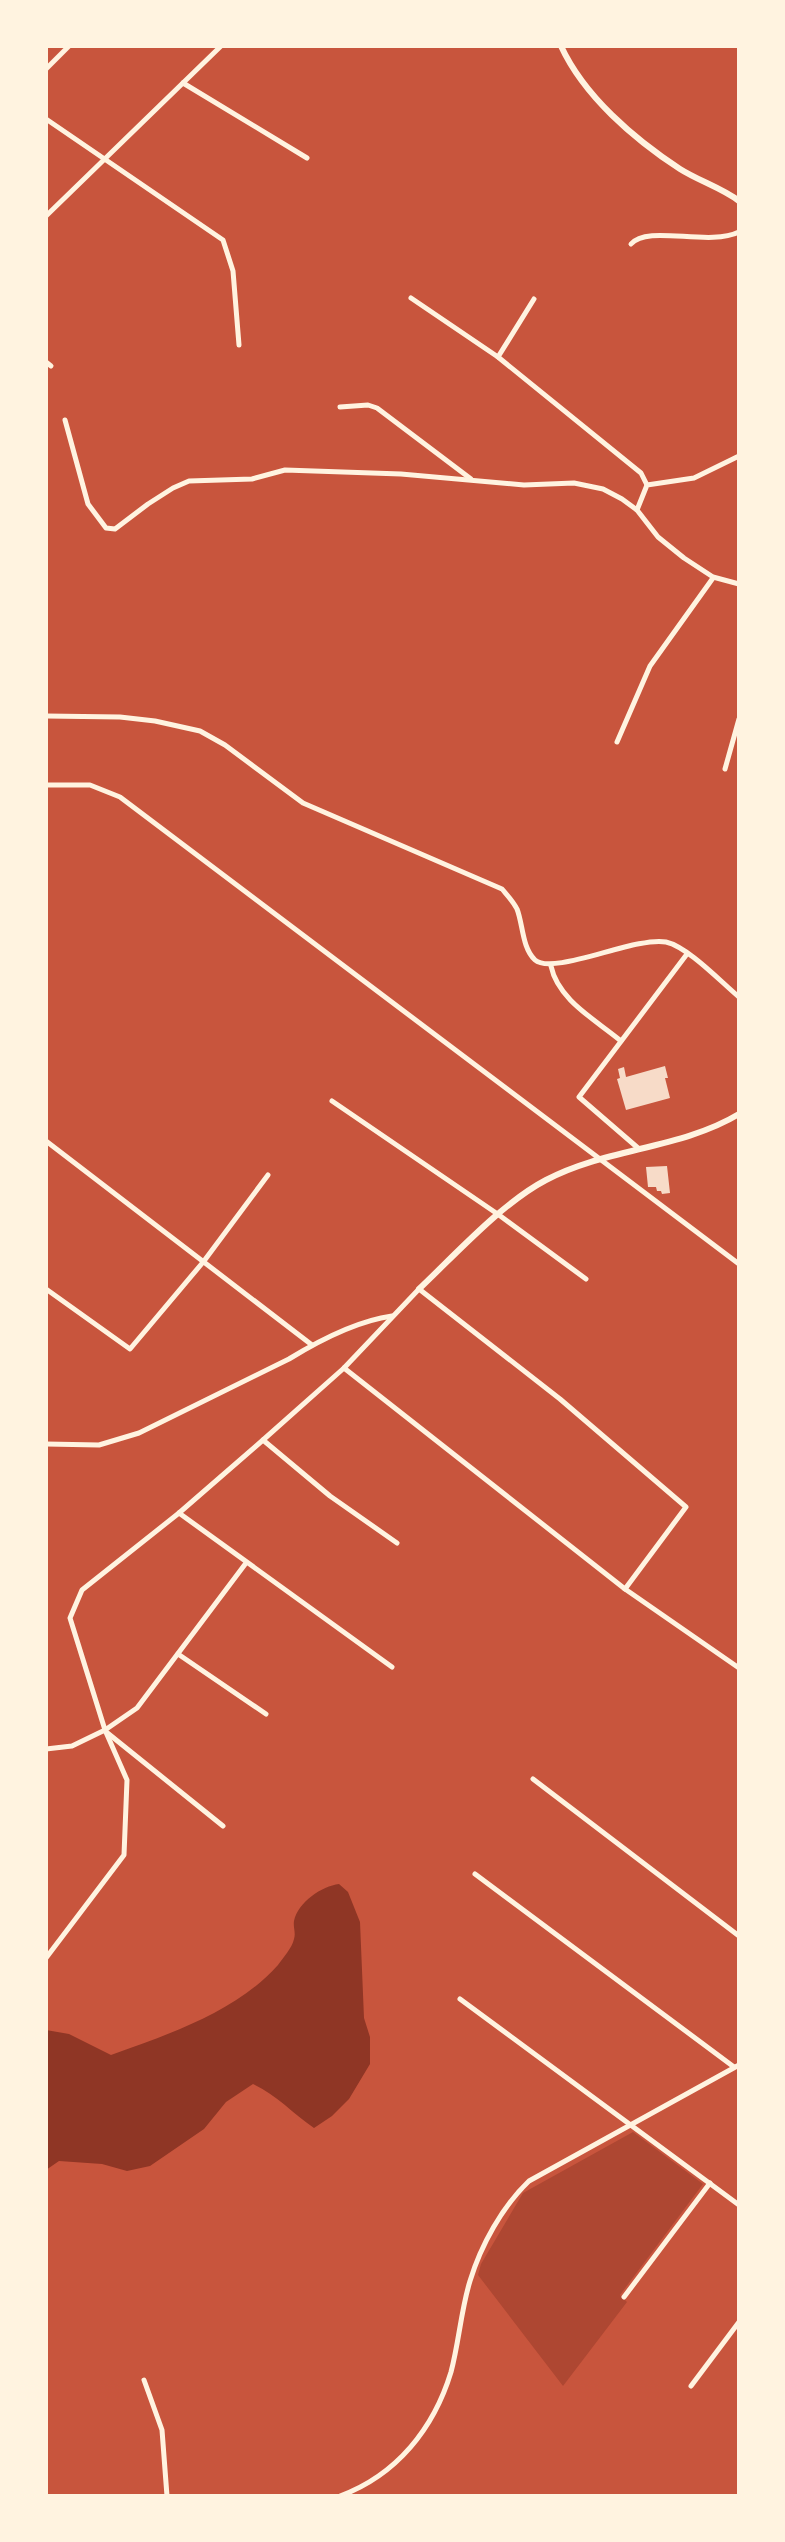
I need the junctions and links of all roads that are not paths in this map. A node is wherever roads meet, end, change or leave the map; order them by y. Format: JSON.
{"nodes":[{"id":1,"x":69,"y":46,"type":"edge"},
{"id":2,"x":221,"y":46,"type":"edge"},
{"id":3,"x":561,"y":46,"type":"edge"},
{"id":4,"x":46,"y":69,"type":"edge"},
{"id":5,"x":183,"y":83,"type":"junction"},
{"id":6,"x":46,"y":119,"type":"edge"},
{"id":7,"x":104,"y":158,"type":"junction"},
{"id":8,"x":307,"y":158,"type":"dead end"},
{"id":9,"x":739,"y":201,"type":"edge"},
{"id":10,"x":46,"y":216,"type":"edge"},
{"id":11,"x":739,"y":232,"type":"edge"},
{"id":12,"x":631,"y":244,"type":"dead end"},
{"id":13,"x":411,"y":298,"type":"dead end"},
{"id":14,"x":534,"y":299,"type":"dead end"},
{"id":15,"x":239,"y":345,"type":"dead end"},
{"id":16,"x":498,"y":357,"type":"junction"},
{"id":17,"x":340,"y":407,"type":"dead end"},
{"id":18,"x":65,"y":420,"type":"dead end"},
{"id":19,"x":739,"y":456,"type":"edge"},
{"id":20,"x":471,"y":480,"type":"junction"},
{"id":21,"x":647,"y":485,"type":"junction"},
{"id":22,"x":637,"y":510,"type":"junction"},
{"id":23,"x":713,"y":577,"type":"junction"},
{"id":24,"x":739,"y":584,"type":"edge"},
{"id":25,"x":46,"y":716,"type":"edge"},
{"id":26,"x":739,"y":719,"type":"edge"},
{"id":27,"x":617,"y":742,"type":"dead end"},
{"id":28,"x":725,"y":769,"type":"dead end"},
{"id":29,"x":46,"y":785,"type":"edge"},
{"id":30,"x":687,"y":954,"type":"junction"},
{"id":31,"x":551,"y":966,"type":"junction"},
{"id":32,"x":739,"y":997,"type":"edge"},
{"id":33,"x":621,"y":1041,"type":"junction"},
{"id":34,"x":332,"y":1101,"type":"dead end"},
{"id":35,"x":739,"y":1114,"type":"edge"},
{"id":36,"x":46,"y":1141,"type":"edge"},
{"id":37,"x":638,"y":1148,"type":"junction"},
{"id":38,"x":601,"y":1159,"type":"junction"},
{"id":39,"x":268,"y":1175,"type":"dead end"},
{"id":40,"x":499,"y":1215,"type":"junction"},
{"id":41,"x":204,"y":1261,"type":"junction"},
{"id":42,"x":738,"y":1263,"type":"edge"},
{"id":43,"x":586,"y":1279,"type":"dead end"},
{"id":44,"x":46,"y":1289,"type":"edge"},
{"id":45,"x":419,"y":1289,"type":"junction"},
{"id":46,"x":393,"y":1316,"type":"junction"},
{"id":47,"x":312,"y":1345,"type":"junction"},
{"id":48,"x":344,"y":1368,"type":"junction"},
{"id":49,"x":263,"y":1440,"type":"junction"},
{"id":50,"x":46,"y":1444,"type":"edge"},
{"id":51,"x":179,"y":1513,"type":"junction"},
{"id":52,"x":397,"y":1543,"type":"dead end"},
{"id":53,"x":246,"y":1563,"type":"junction"},
{"id":54,"x":625,"y":1589,"type":"junction"},
{"id":55,"x":178,"y":1654,"type":"junction"},
{"id":56,"x":392,"y":1667,"type":"dead end"},
{"id":57,"x":739,"y":1668,"type":"edge"},
{"id":58,"x":266,"y":1714,"type":"dead end"},
{"id":59,"x":105,"y":1730,"type":"junction"},
{"id":60,"x":46,"y":1749,"type":"edge"},
{"id":61,"x":533,"y":1779,"type":"dead end"},
{"id":62,"x":223,"y":1826,"type":"dead end"},
{"id":63,"x":475,"y":1874,"type":"dead end"},
{"id":64,"x":739,"y":1936,"type":"edge"},
{"id":65,"x":46,"y":1958,"type":"edge"},
{"id":66,"x":460,"y":1999,"type":"dead end"},
{"id":67,"x":736,"y":2066,"type":"edge"},
{"id":68,"x":631,"y":2124,"type":"junction"},
{"id":69,"x":710,"y":2183,"type":"junction"},
{"id":70,"x":739,"y":2205,"type":"edge"},
{"id":71,"x":624,"y":2297,"type":"dead end"},
{"id":72,"x":739,"y":2322,"type":"edge"},
{"id":73,"x":144,"y":2380,"type":"dead end"},
{"id":74,"x":691,"y":2386,"type":"dead end"},
{"id":75,"x":167,"y":2496,"type":"edge"},
{"id":76,"x":340,"y":2496,"type":"edge"}],
"edges":[{"from":1,"to":4,"type":"street"},
{"from":2,"to":5,"type":"street"},
{"from":3,"to":9,"type":"street"},
{"from":5,"to":7,"type":"street"},
{"from":5,"to":8,"type":"street"},
{"from":6,"to":7,"type":"street"},
{"from":7,"to":10,"type":"street"},
{"from":7,"to":15,"type":"street"},
{"from":11,"to":12,"type":"street"},
{"from":13,"to":16,"type":"street"},
{"from":14,"to":16,"type":"street"},
{"from":16,"to":21,"type":"street"},
{"from":17,"to":20,"type":"street"},
{"from":18,"to":20,"type":"street"},
{"from":19,"to":21,"type":"street"},
{"from":20,"to":22,"type":"street"},
{"from":21,"to":22,"type":"street"},
{"from":22,"to":23,"type":"street"},
{"from":23,"to":24,"type":"street"},
{"from":23,"to":27,"type":"street"},
{"from":25,"to":31,"type":"street"},
{"from":26,"to":28,"type":"street"},
{"from":29,"to":38,"type":"street"},
{"from":30,"to":31,"type":"street"},
{"from":30,"to":32,"type":"street"},
{"from":30,"to":33,"type":"street"},
{"from":31,"to":33,"type":"street"},
{"from":33,"to":37,"type":"street"},
{"from":34,"to":40,"type":"street"},
{"from":35,"to":37,"type":"street"},
{"from":36,"to":41,"type":"street"},
{"from":37,"to":38,"type":"street"},
{"from":38,"to":40,"type":"street"},
{"from":38,"to":42,"type":"street"},
{"from":39,"to":41,"type":"street"},
{"from":40,"to":43,"type":"street"},
{"from":40,"to":45,"type":"street"},
{"from":41,"to":44,"type":"street"},
{"from":41,"to":47,"type":"street"},
{"from":45,"to":46,"type":"street"},
{"from":45,"to":54,"type":"street"},
{"from":46,"to":47,"type":"street"},
{"from":46,"to":48,"type":"street"},
{"from":47,"to":50,"type":"street"},
{"from":48,"to":49,"type":"street"},
{"from":48,"to":54,"type":"street"},
{"from":49,"to":51,"type":"street"},
{"from":49,"to":52,"type":"street"},
{"from":51,"to":53,"type":"street"},
{"from":51,"to":59,"type":"street"},
{"from":53,"to":55,"type":"street"},
{"from":53,"to":56,"type":"street"},
{"from":54,"to":57,"type":"street"},
{"from":55,"to":58,"type":"street"},
{"from":55,"to":59,"type":"street"},
{"from":59,"to":60,"type":"street"},
{"from":59,"to":62,"type":"street"},
{"from":59,"to":65,"type":"street"},
{"from":61,"to":64,"type":"street"},
{"from":63,"to":67,"type":"street"},
{"from":66,"to":68,"type":"street"},
{"from":67,"to":68,"type":"street"},
{"from":68,"to":69,"type":"street"},
{"from":68,"to":76,"type":"street"},
{"from":69,"to":70,"type":"street"},
{"from":69,"to":71,"type":"street"},
{"from":72,"to":74,"type":"street"},
{"from":73,"to":75,"type":"street"}]}
